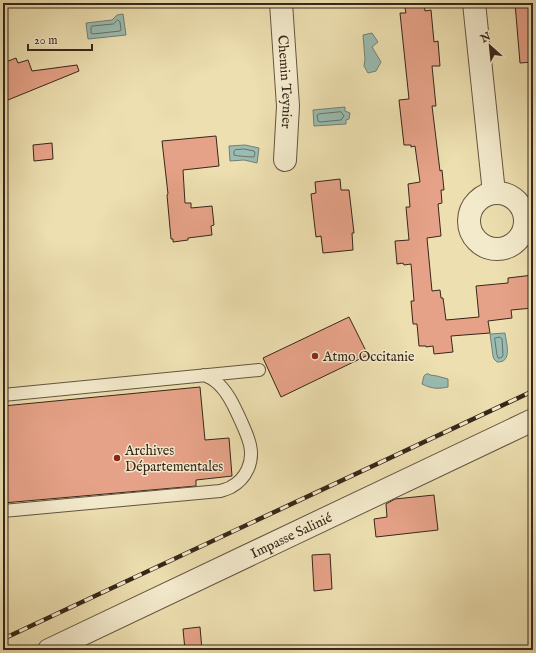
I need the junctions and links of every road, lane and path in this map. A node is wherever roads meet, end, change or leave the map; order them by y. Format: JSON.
{"nodes":[{"id":1,"x":281,"y":3,"type":"edge"},
{"id":2,"x":474,"y":3,"type":"edge"},
{"id":3,"x":285,"y":160,"type":"dead end"},
{"id":4,"x":494,"y":193,"type":"dead end"},
{"id":5,"x":259,"y":370,"type":"dead end"},
{"id":6,"x":204,"y":375,"type":"junction"},
{"id":7,"x":3,"y":395,"type":"edge"},
{"id":8,"x":533,"y":420,"type":"edge"},
{"id":9,"x":3,"y":511,"type":"edge"},
{"id":10,"x":49,"y":650,"type":"edge"}],
"edges":[{"from":1,"to":3,"type":"street","name":"Chemin Teynier"},
{"from":2,"to":4,"type":"street"},
{"from":5,"to":6,"type":"lane"},
{"from":6,"to":7,"type":"lane"},
{"from":6,"to":9,"type":"lane"},
{"from":8,"to":10,"type":"street","name":"Impasse Salinié"}]}
